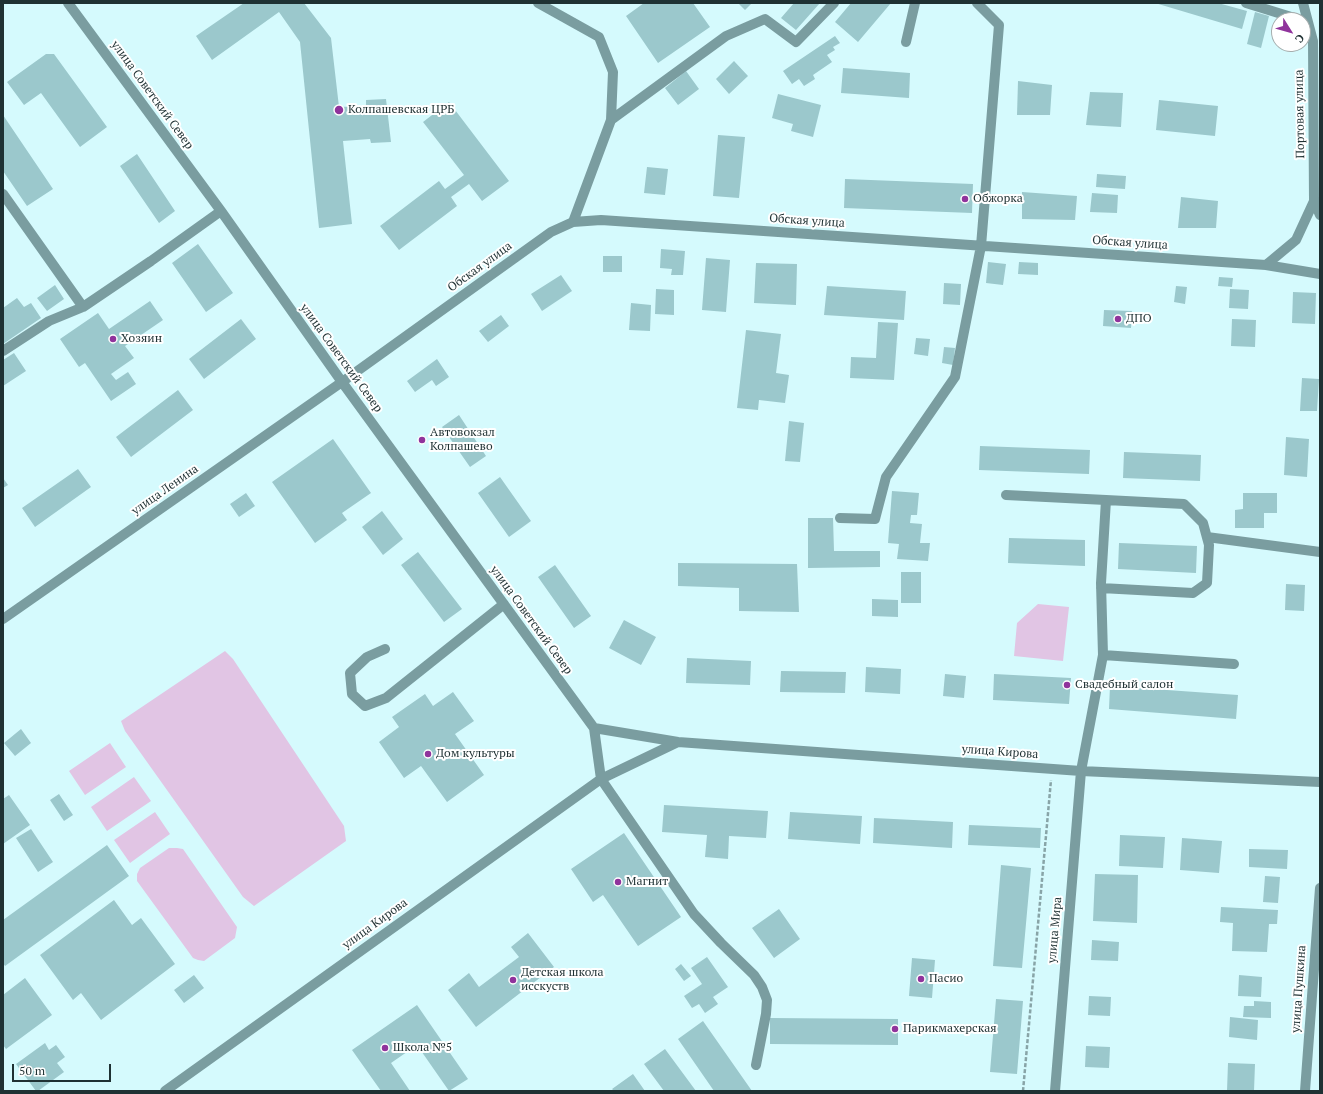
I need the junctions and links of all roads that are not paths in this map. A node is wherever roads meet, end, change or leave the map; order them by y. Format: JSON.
{"nodes":[{"id":1,"x":68,"y":3,"type":"edge"},
{"id":2,"x":538,"y":3,"type":"edge"},
{"id":3,"x":834,"y":3,"type":"edge"},
{"id":4,"x":915,"y":3,"type":"edge"},
{"id":5,"x":978,"y":3,"type":"edge"},
{"id":6,"x":1246,"y":3,"type":"edge"},
{"id":7,"x":1275,"y":12,"type":"edge"},
{"id":8,"x":1311,"y":37,"type":"edge"},
{"id":9,"x":906,"y":42,"type":"dead end"},
{"id":10,"x":611,"y":120,"type":"junction"},
{"id":11,"x":3,"y":194,"type":"edge"},
{"id":12,"x":1314,"y":201,"type":"junction"},
{"id":13,"x":221,"y":211,"type":"junction"},
{"id":14,"x":1320,"y":215,"type":"edge"},
{"id":15,"x":573,"y":222,"type":"junction"},
{"id":16,"x":981,"y":246,"type":"junction"},
{"id":17,"x":1266,"y":265,"type":"junction"},
{"id":18,"x":1320,"y":274,"type":"edge"},
{"id":19,"x":83,"y":307,"type":"junction"},
{"id":20,"x":3,"y":351,"type":"edge"},
{"id":21,"x":342,"y":382,"type":"junction"},
{"id":22,"x":1006,"y":495,"type":"dead end"},
{"id":23,"x":1106,"y":500,"type":"junction"},
{"id":24,"x":840,"y":518,"type":"dead end"},
{"id":25,"x":1207,"y":537,"type":"junction"},
{"id":26,"x":1320,"y":552,"type":"edge"},
{"id":27,"x":1101,"y":588,"type":"junction"},
{"id":28,"x":504,"y":604,"type":"junction"},
{"id":29,"x":3,"y":619,"type":"edge"},
{"id":30,"x":385,"y":649,"type":"dead end"},
{"id":31,"x":1103,"y":655,"type":"junction"},
{"id":32,"x":1234,"y":664,"type":"dead end"},
{"id":33,"x":594,"y":728,"type":"junction"},
{"id":34,"x":678,"y":742,"type":"junction"},
{"id":35,"x":1081,"y":771,"type":"junction"},
{"id":36,"x":601,"y":779,"type":"junction"},
{"id":37,"x":1320,"y":782,"type":"edge"},
{"id":38,"x":1320,"y":888,"type":"edge"},
{"id":39,"x":756,"y":1065,"type":"dead end"},
{"id":40,"x":165,"y":1091,"type":"edge"},
{"id":41,"x":1055,"y":1091,"type":"edge"},
{"id":42,"x":1304,"y":1091,"type":"edge"}],
"edges":[{"from":1,"to":13,"type":"street","name":"улица Советский Север"},
{"from":2,"to":10,"type":"street"},
{"from":3,"to":10,"type":"street"},
{"from":4,"to":9,"type":"street"},
{"from":5,"to":16,"type":"street"},
{"from":6,"to":7,"type":"street"},
{"from":8,"to":12,"type":"street","name":"Портовая улица"},
{"from":10,"to":15,"type":"street"},
{"from":11,"to":19,"type":"street"},
{"from":12,"to":14,"type":"street"},
{"from":12,"to":17,"type":"street"},
{"from":13,"to":19,"type":"street"},
{"from":13,"to":21,"type":"street","name":"улица Советский Север"},
{"from":15,"to":16,"type":"street","name":"Обская улица"},
{"from":15,"to":21,"type":"street","name":"Обская улица"},
{"from":16,"to":17,"type":"street","name":"Обская улица"},
{"from":16,"to":24,"type":"street"},
{"from":17,"to":18,"type":"street","name":"Обская улица"},
{"from":19,"to":20,"type":"street"},
{"from":21,"to":28,"type":"street","name":"улица Советский Север"},
{"from":21,"to":29,"type":"street","name":"улица Ленина"},
{"from":22,"to":23,"type":"street"},
{"from":23,"to":25,"type":"street"},
{"from":23,"to":27,"type":"street","name":"улица Мира"},
{"from":25,"to":26,"type":"street"},
{"from":25,"to":27,"type":"street"},
{"from":27,"to":31,"type":"street","name":"улица Мира"},
{"from":28,"to":30,"type":"street"},
{"from":28,"to":33,"type":"street","name":"улица Советский Север"},
{"from":31,"to":32,"type":"street"},
{"from":31,"to":35,"type":"street","name":"улица Мира"},
{"from":33,"to":34,"type":"street","name":"улица Кирова"},
{"from":33,"to":36,"type":"street"},
{"from":34,"to":35,"type":"street","name":"улица Кирова"},
{"from":34,"to":36,"type":"street","name":"улица Кирова"},
{"from":35,"to":37,"type":"street","name":"улица Кирова"},
{"from":35,"to":41,"type":"street","name":"улица Мира"},
{"from":36,"to":39,"type":"street"},
{"from":36,"to":40,"type":"street","name":"улица Кирова"},
{"from":38,"to":42,"type":"street","name":"улица Пушкина"}]}
